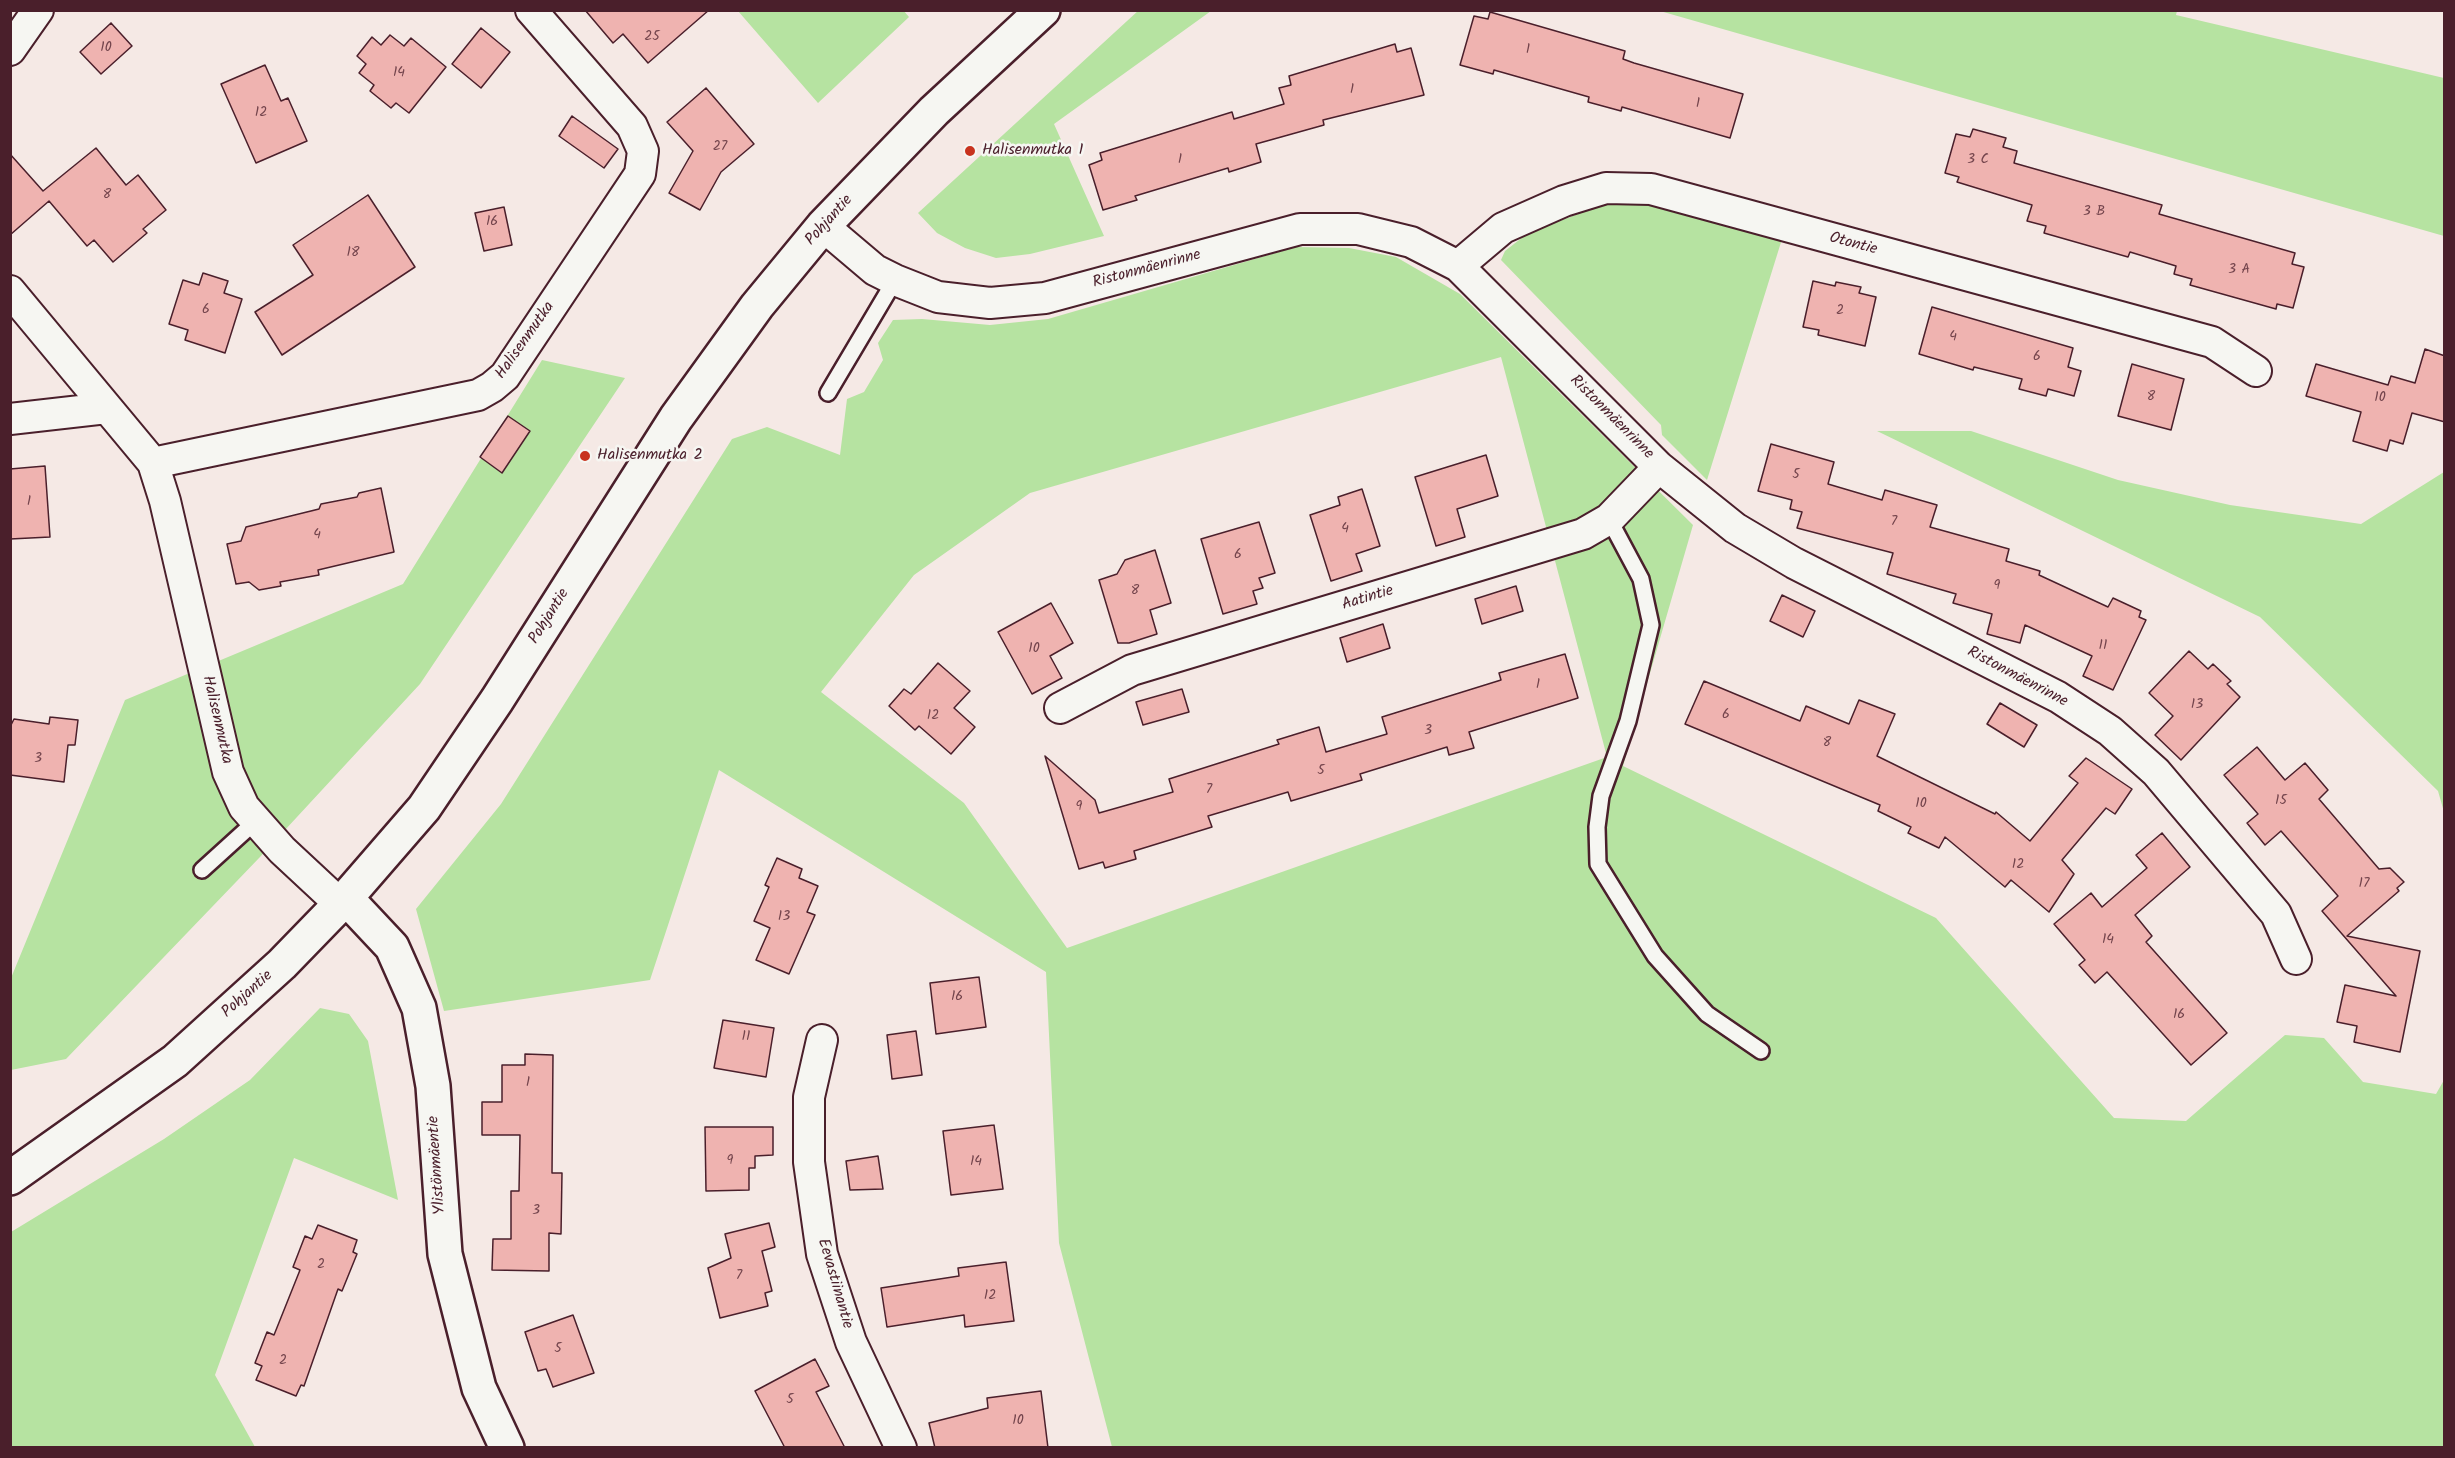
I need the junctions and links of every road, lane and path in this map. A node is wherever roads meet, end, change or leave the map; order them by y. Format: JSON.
{"nodes":[{"id":1,"x":38,"y":10,"type":"edge"},
{"id":2,"x":531,"y":10,"type":"edge"},
{"id":3,"x":1043,"y":10,"type":"edge"},
{"id":4,"x":10,"y":51,"type":"edge"},
{"id":5,"x":823,"y":226,"type":"junction"},
{"id":6,"x":1458,"y":266,"type":"junction"},
{"id":7,"x":895,"y":280,"type":"junction"},
{"id":8,"x":10,"y":291,"type":"edge"},
{"id":9,"x":2256,"y":371,"type":"dead end"},
{"id":10,"x":828,"y":393,"type":"dead end"},
{"id":11,"x":107,"y":408,"type":"junction"},
{"id":12,"x":10,"y":419,"type":"edge"},
{"id":13,"x":153,"y":463,"type":"junction"},
{"id":14,"x":1659,"y":467,"type":"junction"},
{"id":15,"x":1608,"y":519,"type":"junction"},
{"id":16,"x":1060,"y":708,"type":"dead end"},
{"id":17,"x":256,"y":821,"type":"junction"},
{"id":18,"x":202,"y":870,"type":"dead end"},
{"id":19,"x":343,"y":901,"type":"junction"},
{"id":20,"x":2296,"y":959,"type":"dead end"},
{"id":21,"x":822,"y":1040,"type":"dead end"},
{"id":22,"x":1761,"y":1051,"type":"dead end"},
{"id":23,"x":10,"y":1178,"type":"edge"},
{"id":24,"x":507,"y":1448,"type":"edge"},
{"id":25,"x":901,"y":1448,"type":"edge"}],
"edges":[{"from":1,"to":4,"type":"street"},
{"from":2,"to":13,"type":"street","name":"Halisenmutka"},
{"from":3,"to":5,"type":"street","name":"Pohjantie"},
{"from":5,"to":7,"type":"street","name":"Ristonmäenrinne"},
{"from":5,"to":19,"type":"street","name":"Pohjantie"},
{"from":6,"to":7,"type":"street","name":"Ristonmäenrinne"},
{"from":6,"to":9,"type":"street","name":"Otontie"},
{"from":6,"to":14,"type":"street","name":"Ristonmäenrinne"},
{"from":7,"to":10,"type":"lane"},
{"from":8,"to":11,"type":"street","name":"Halisenmutka"},
{"from":11,"to":12,"type":"street"},
{"from":11,"to":13,"type":"street","name":"Halisenmutka"},
{"from":13,"to":17,"type":"street","name":"Halisenmutka"},
{"from":14,"to":15,"type":"street","name":"Aatintie"},
{"from":14,"to":20,"type":"street","name":"Ristonmäenrinne"},
{"from":15,"to":16,"type":"street","name":"Aatintie"},
{"from":15,"to":22,"type":"lane"},
{"from":17,"to":18,"type":"lane"},
{"from":17,"to":19,"type":"street","name":"Halisenmutka"},
{"from":19,"to":23,"type":"street","name":"Pohjantie"},
{"from":19,"to":24,"type":"street","name":"Ylistönmäentie"},
{"from":21,"to":25,"type":"street","name":"Eevastiinantie"}]}
